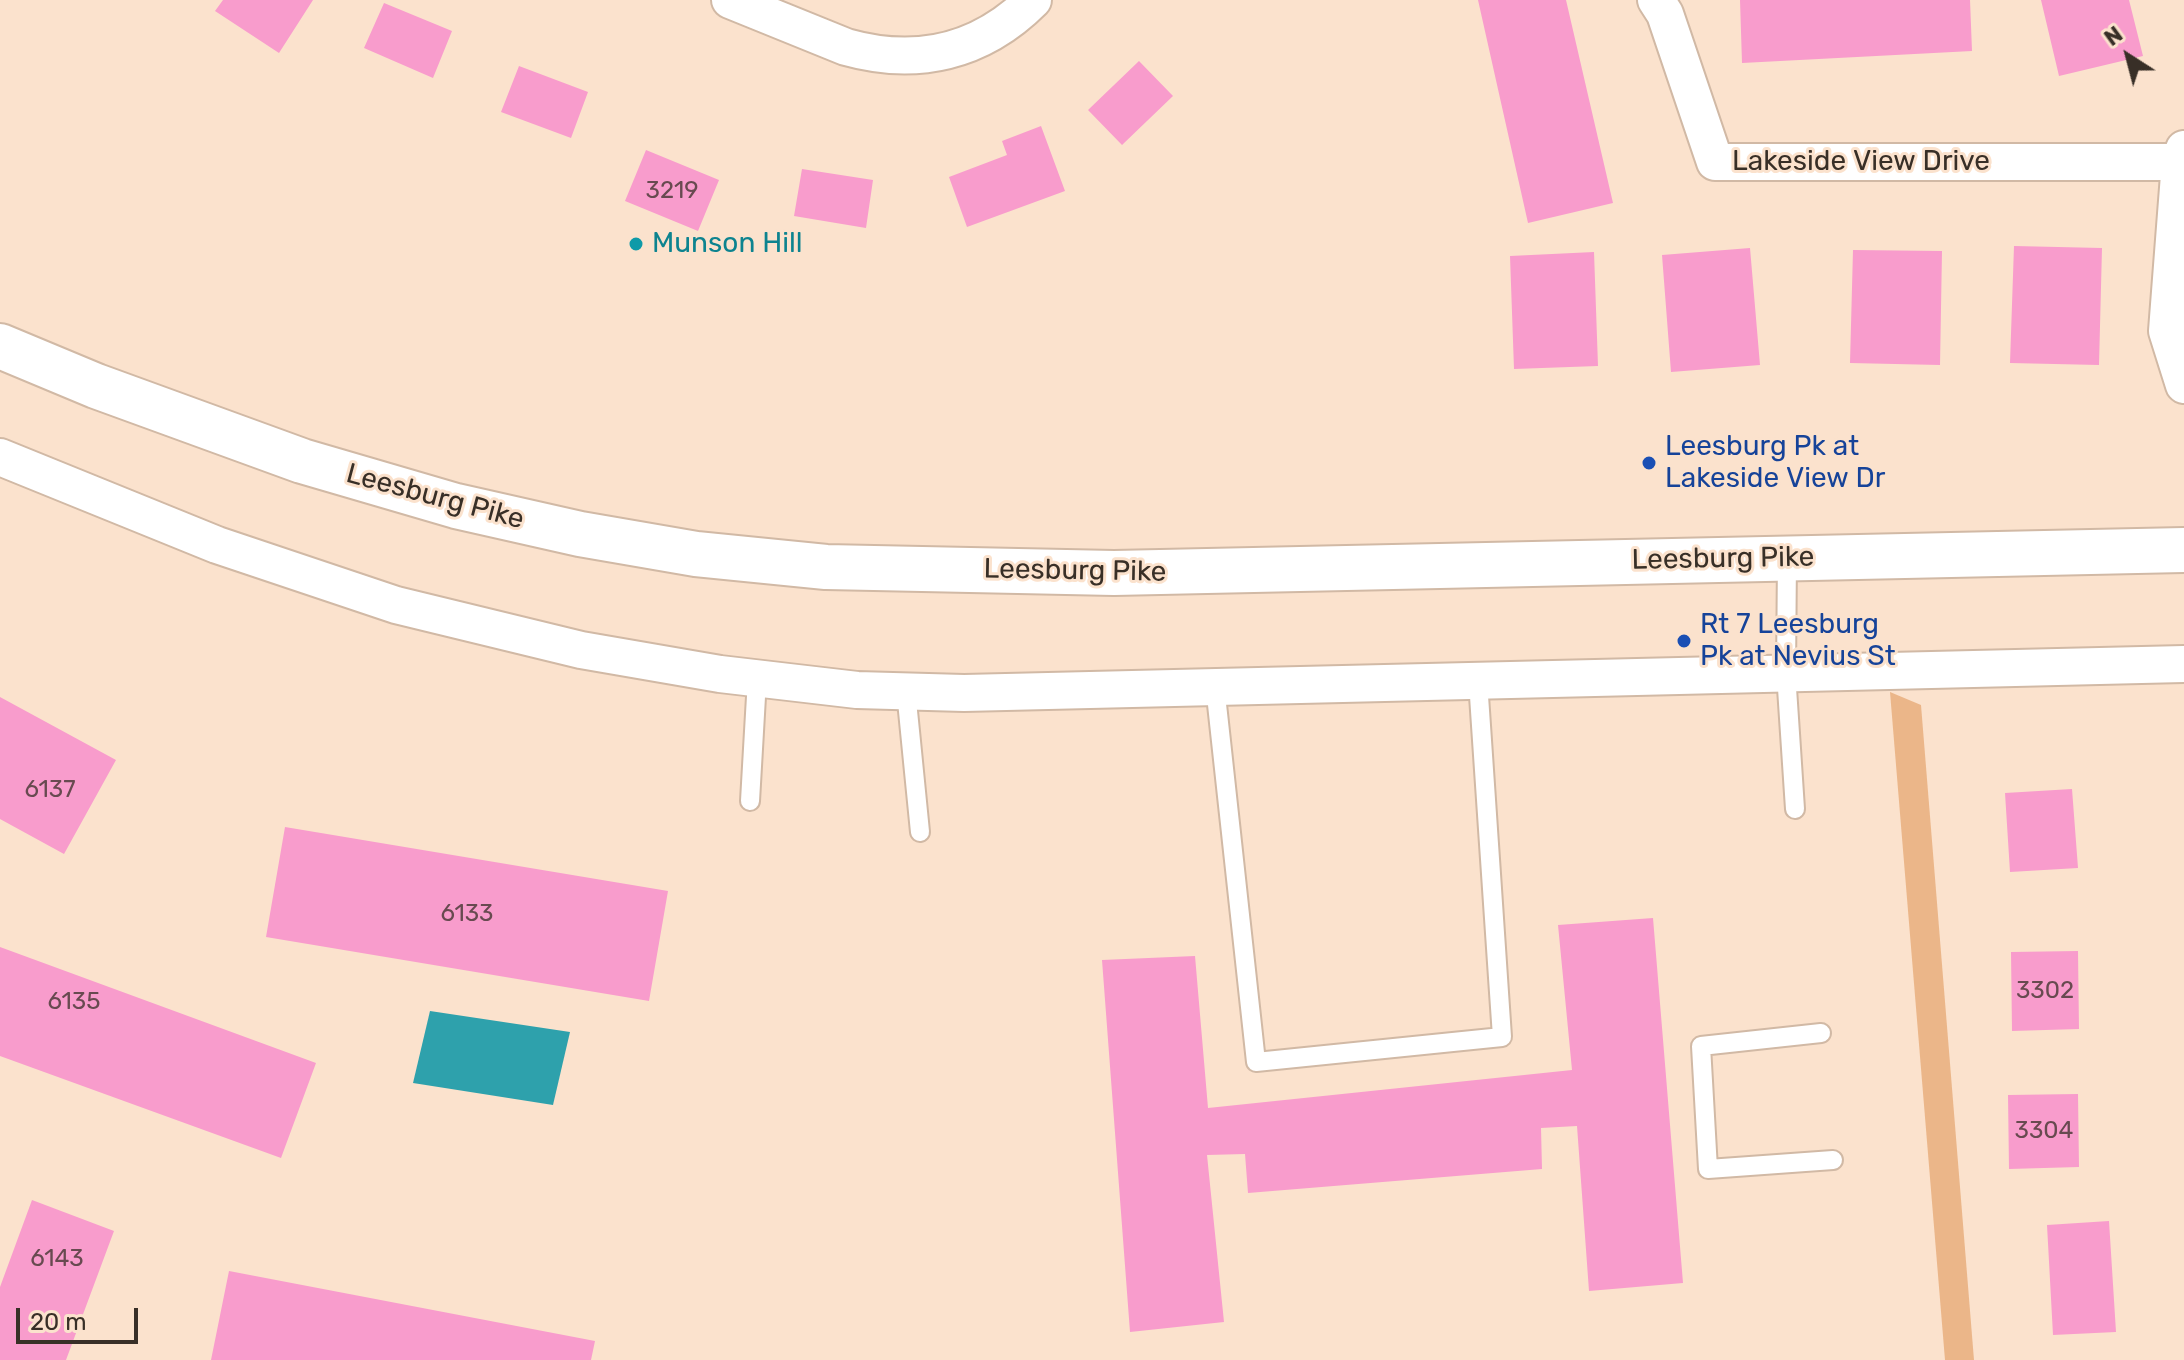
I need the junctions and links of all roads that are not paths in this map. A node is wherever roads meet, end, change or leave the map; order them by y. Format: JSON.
{"nodes":[{"id":1,"x":730,"y":0,"type":"edge"},
{"id":2,"x":1033,"y":0,"type":"edge"},
{"id":3,"x":1656,"y":0,"type":"edge"},
{"id":4,"x":2183,"y":158,"type":"edge"},
{"id":5,"x":0,"y":346,"type":"edge"},
{"id":6,"x":2184,"y":385,"type":"edge"},
{"id":7,"x":0,"y":457,"type":"edge"},
{"id":8,"x":2184,"y":550,"type":"edge"},
{"id":9,"x":1787,"y":558,"type":"junction"},
{"id":10,"x":2184,"y":664,"type":"edge"},
{"id":11,"x":1786,"y":673,"type":"junction"},
{"id":12,"x":757,"y":679,"type":"junction"},
{"id":13,"x":1478,"y":681,"type":"junction"},
{"id":14,"x":1215,"y":686,"type":"junction"},
{"id":15,"x":906,"y":691,"type":"junction"},
{"id":16,"x":750,"y":801,"type":"dead end"},
{"id":17,"x":1795,"y":809,"type":"dead end"},
{"id":18,"x":920,"y":832,"type":"dead end"},
{"id":19,"x":1821,"y":1033,"type":"dead end"},
{"id":20,"x":1833,"y":1160,"type":"dead end"}],
"edges":[{"from":1,"to":2,"type":"street"},
{"from":3,"to":4,"type":"street","name":"Lakeside View Drive"},
{"from":4,"to":6,"type":"street","name":"Lakeside View Drive"},
{"from":5,"to":9,"type":"main road","name":"Leesburg Pike"},
{"from":7,"to":12,"type":"street"},
{"from":8,"to":9,"type":"main road","name":"Leesburg Pike"},
{"from":9,"to":11,"type":"lane"},
{"from":10,"to":11,"type":"street"},
{"from":11,"to":13,"type":"street"},
{"from":11,"to":17,"type":"lane"},
{"from":12,"to":15,"type":"street"},
{"from":12,"to":16,"type":"lane"},
{"from":13,"to":14,"type":"street"},
{"from":13,"to":14,"type":"lane"},
{"from":14,"to":15,"type":"street"},
{"from":15,"to":18,"type":"lane"},
{"from":19,"to":20,"type":"lane"}]}
